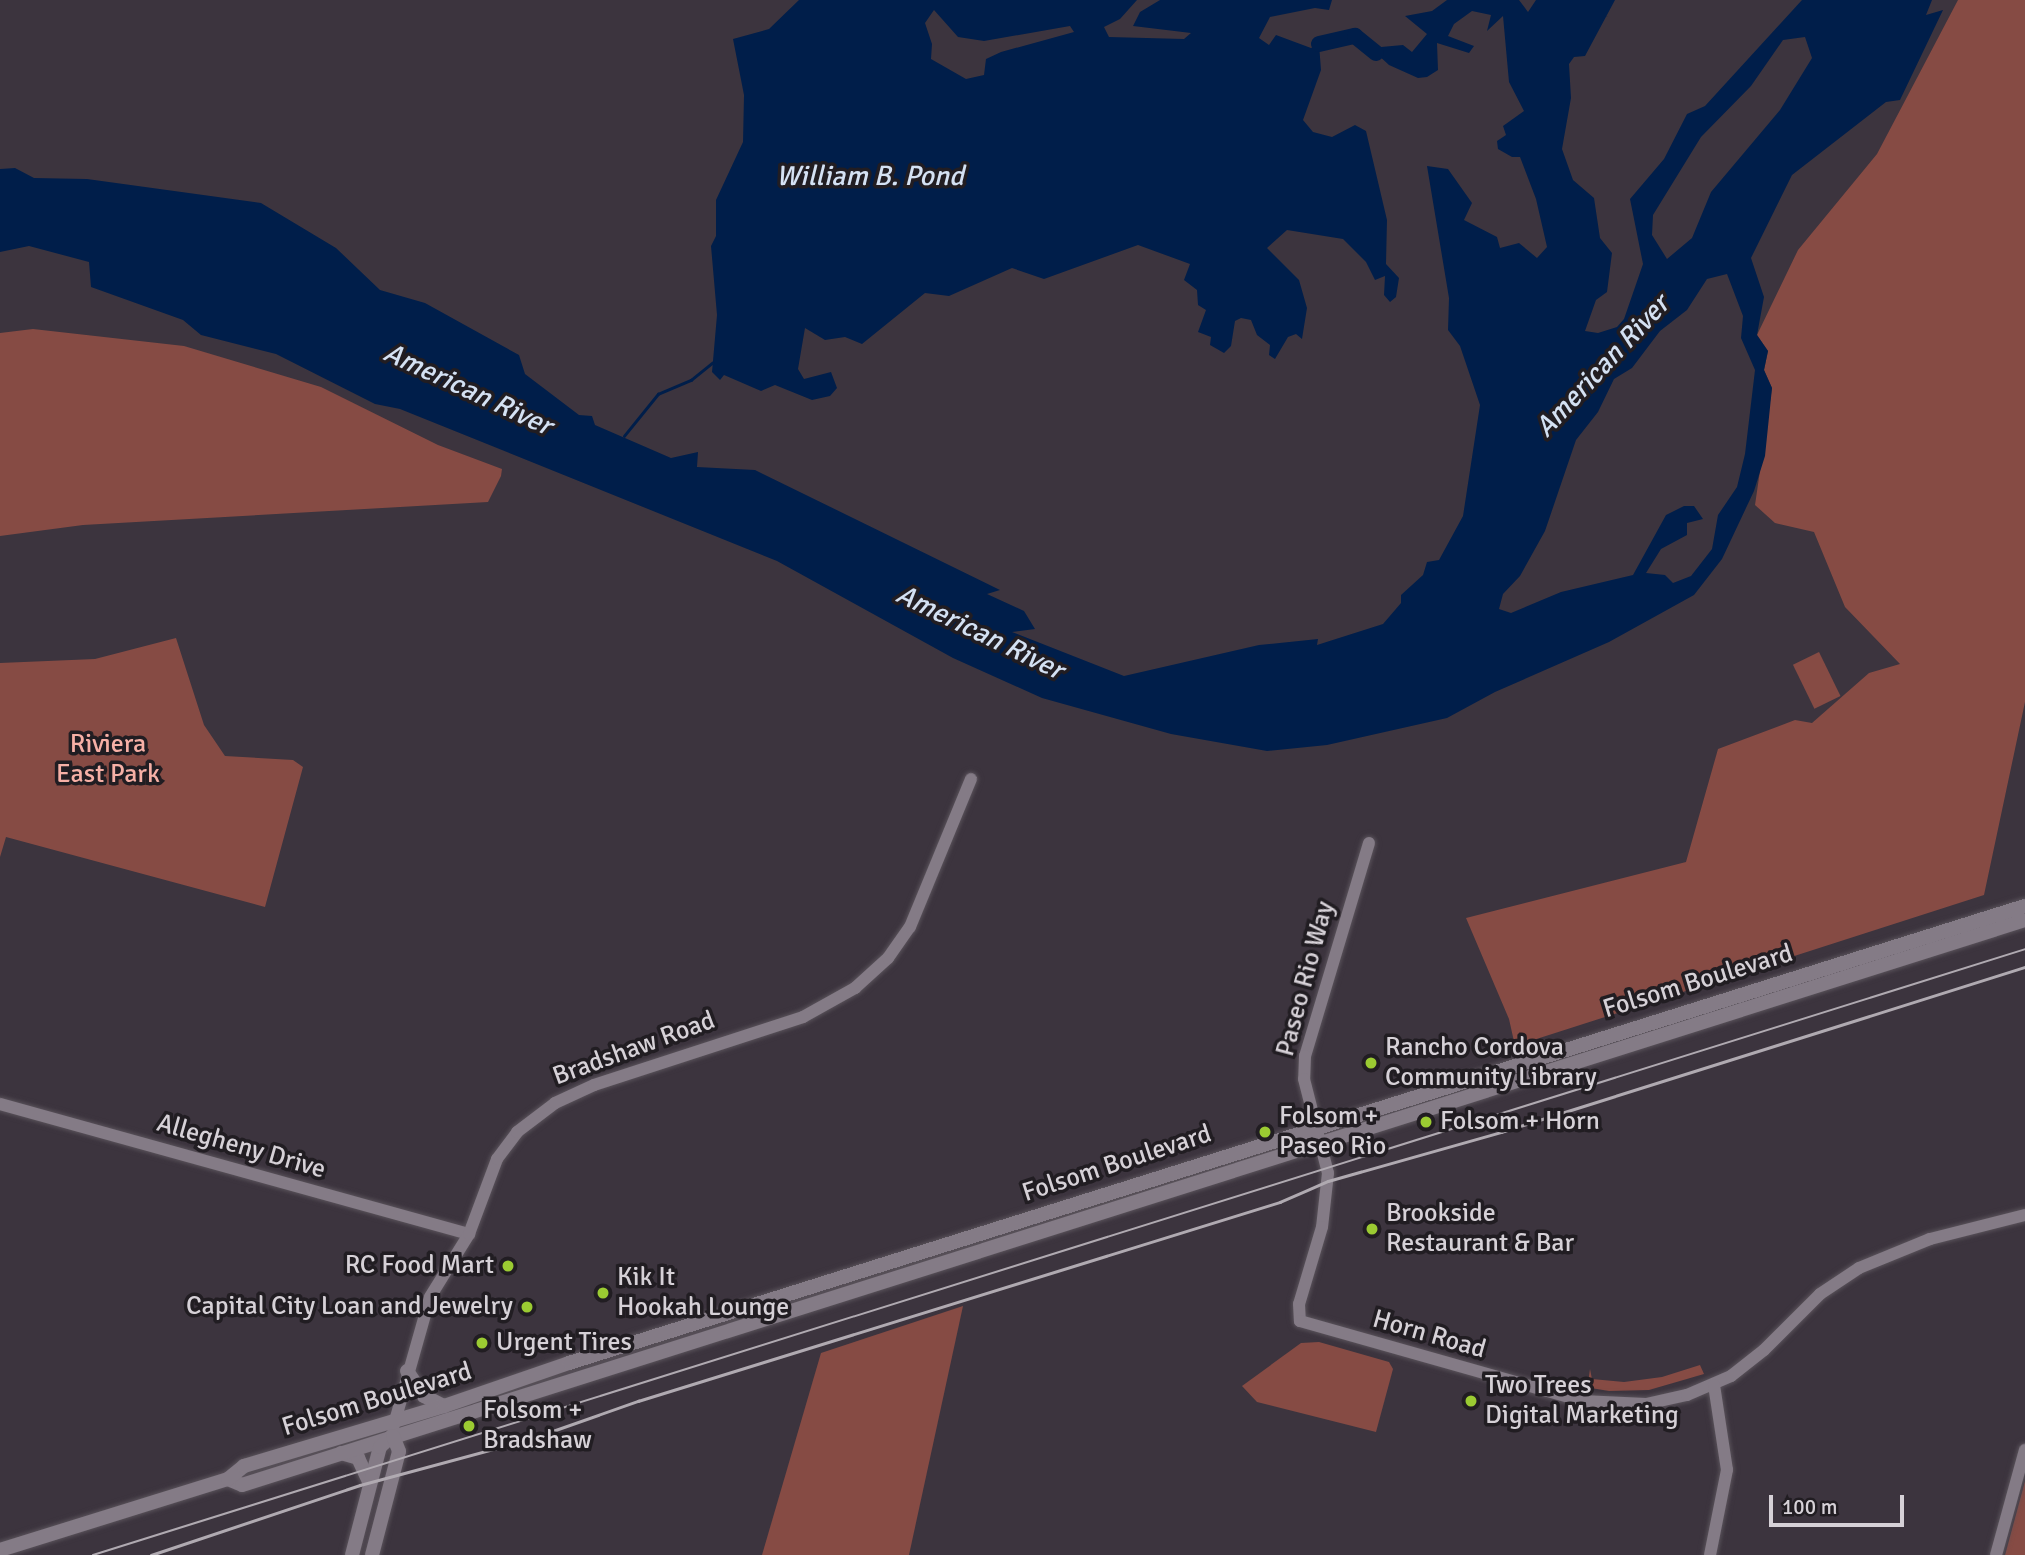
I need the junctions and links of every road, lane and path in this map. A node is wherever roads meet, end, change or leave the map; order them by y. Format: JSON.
{"nodes":[{"id":1,"x":971,"y":779,"type":"dead end"},
{"id":2,"x":1369,"y":843,"type":"dead end"},
{"id":3,"x":2025,"y":906,"type":"edge"},
{"id":4,"x":2025,"y":920,"type":"edge"},
{"id":5,"x":1638,"y":1027,"type":"junction"},
{"id":6,"x":1576,"y":1061,"type":"junction"},
{"id":7,"x":1493,"y":1072,"type":"junction"},
{"id":8,"x":0,"y":1104,"type":"edge"},
{"id":9,"x":1439,"y":1104,"type":"junction"},
{"id":10,"x":1320,"y":1134,"type":"junction"},
{"id":11,"x":1146,"y":1181,"type":"junction"},
{"id":12,"x":2025,"y":1215,"type":"edge"},
{"id":13,"x":1080,"y":1217,"type":"junction"},
{"id":14,"x":469,"y":1234,"type":"junction"},
{"id":15,"x":407,"y":1371,"type":"junction"},
{"id":16,"x":1714,"y":1385,"type":"junction"},
{"id":17,"x":444,"y":1406,"type":"junction"},
{"id":18,"x":395,"y":1418,"type":"junction"},
{"id":19,"x":393,"y":1436,"type":"junction"},
{"id":20,"x":2025,"y":1450,"type":"edge"},
{"id":21,"x":341,"y":1453,"type":"junction"},
{"id":22,"x":228,"y":1479,"type":"junction"},
{"id":23,"x":369,"y":1482,"type":"junction"},
{"id":24,"x":0,"y":1550,"type":"edge"},
{"id":25,"x":352,"y":1555,"type":"edge"},
{"id":26,"x":372,"y":1555,"type":"edge"},
{"id":27,"x":1710,"y":1555,"type":"edge"},
{"id":28,"x":1996,"y":1555,"type":"edge"}],
"edges":[{"from":1,"to":14,"type":"street","name":"Bradshaw Road"},
{"from":2,"to":10,"type":"street","name":"Paseo Rio Way"},
{"from":3,"to":5,"type":"main road","name":"Folsom Boulevard"},
{"from":4,"to":6,"type":"main road","name":"Folsom Boulevard"},
{"from":5,"to":6,"type":"main road"},
{"from":5,"to":7,"type":"main road","name":"Folsom Boulevard"},
{"from":6,"to":9,"type":"main road","name":"Folsom Boulevard"},
{"from":7,"to":9,"type":"main road"},
{"from":7,"to":10,"type":"main road","name":"Folsom Boulevard"},
{"from":8,"to":14,"type":"street","name":"Allegheny Drive"},
{"from":9,"to":10,"type":"main road","name":"Folsom Boulevard"},
{"from":10,"to":11,"type":"main road","name":"Folsom Boulevard"},
{"from":10,"to":13,"type":"main road","name":"Folsom Boulevard"},
{"from":10,"to":16,"type":"street","name":"Horn Road"},
{"from":11,"to":13,"type":"main road"},
{"from":11,"to":17,"type":"main road","name":"Folsom Boulevard"},
{"from":12,"to":16,"type":"street","name":"Horn Road"},
{"from":13,"to":19,"type":"main road","name":"Folsom Boulevard"},
{"from":14,"to":15,"type":"street","name":"Bradshaw Road"},
{"from":15,"to":17,"type":"main road"},
{"from":15,"to":18,"type":"street","name":"Bradshaw Road"},
{"from":16,"to":27,"type":"street"},
{"from":17,"to":18,"type":"main road","name":"Folsom Boulevard"},
{"from":18,"to":19,"type":"street","name":"Bradshaw Road"},
{"from":18,"to":22,"type":"main road","name":"Folsom Boulevard"},
{"from":19,"to":21,"type":"main road","name":"Folsom Boulevard"},
{"from":19,"to":23,"type":"main road","name":"Bradshaw Road"},
{"from":19,"to":26,"type":"main road","name":"Bradshaw Road"},
{"from":20,"to":28,"type":"street"},
{"from":21,"to":22,"type":"main road","name":"Folsom Boulevard"},
{"from":21,"to":23,"type":"main road"},
{"from":22,"to":24,"type":"main road","name":"Folsom Boulevard"},
{"from":23,"to":25,"type":"main road","name":"Bradshaw Road"}]}
